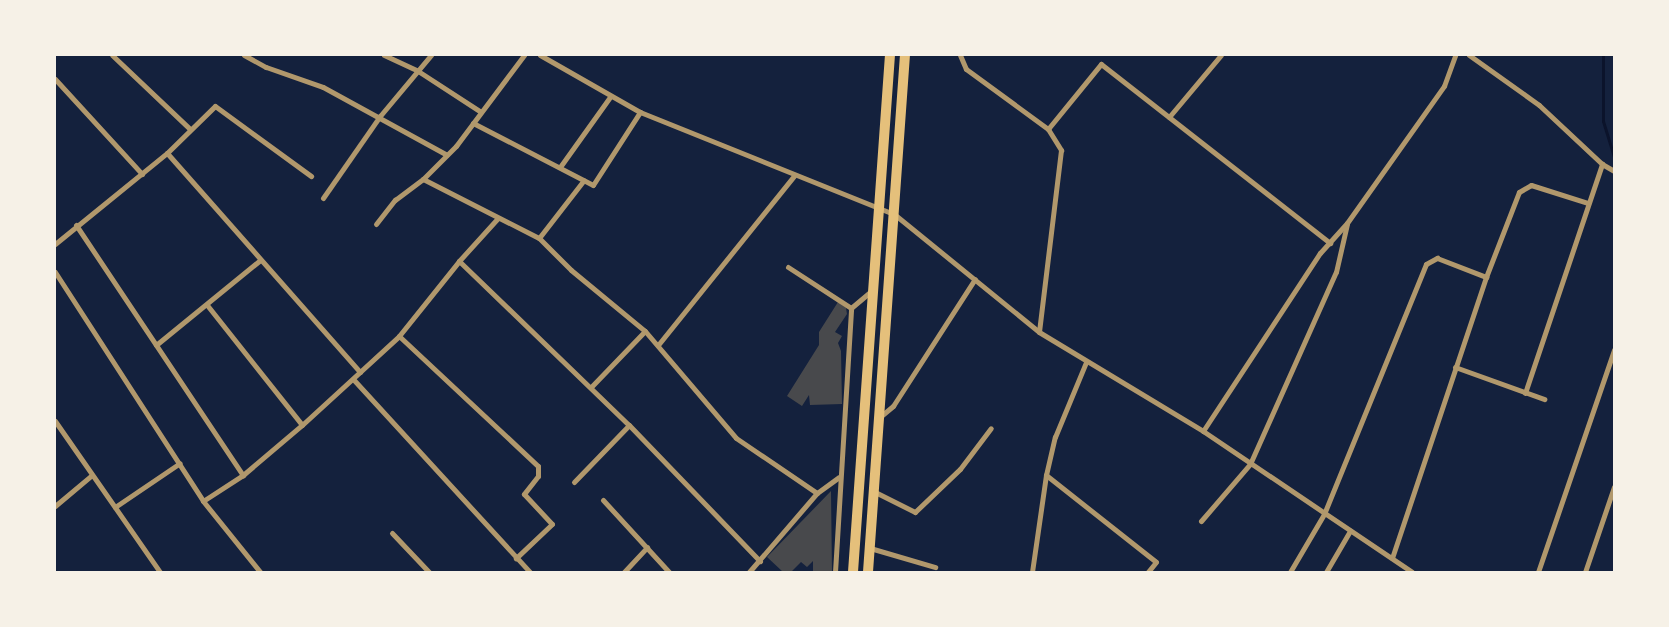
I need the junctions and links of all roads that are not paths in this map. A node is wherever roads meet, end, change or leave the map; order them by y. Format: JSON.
{"nodes":[{"id":1,"x":112,"y":55,"type":"edge"},
{"id":2,"x":244,"y":55,"type":"edge"},
{"id":3,"x":384,"y":55,"type":"edge"},
{"id":4,"x":431,"y":55,"type":"edge"},
{"id":5,"x":524,"y":55,"type":"edge"},
{"id":6,"x":890,"y":55,"type":"edge"},
{"id":7,"x":905,"y":55,"type":"edge"},
{"id":8,"x":960,"y":55,"type":"edge"},
{"id":9,"x":1221,"y":55,"type":"edge"},
{"id":10,"x":1455,"y":55,"type":"edge"},
{"id":11,"x":1469,"y":55,"type":"edge"},
{"id":12,"x":542,"y":56,"type":"edge"},
{"id":13,"x":418,"y":71,"type":"junction"},
{"id":14,"x":55,"y":79,"type":"edge"},
{"id":15,"x":610,"y":97,"type":"junction"},
{"id":16,"x":481,"y":112,"type":"junction"},
{"id":17,"x":640,"y":112,"type":"junction"},
{"id":18,"x":380,"y":116,"type":"junction"},
{"id":19,"x":1169,"y":117,"type":"junction"},
{"id":20,"x":473,"y":123,"type":"junction"},
{"id":21,"x":190,"y":129,"type":"junction"},
{"id":22,"x":1048,"y":129,"type":"junction"},
{"id":23,"x":167,"y":153,"type":"junction"},
{"id":24,"x":448,"y":155,"type":"junction"},
{"id":25,"x":1602,"y":164,"type":"junction"},
{"id":26,"x":560,"y":167,"type":"junction"},
{"id":27,"x":1614,"y":171,"type":"edge"},
{"id":28,"x":142,"y":174,"type":"junction"},
{"id":29,"x":311,"y":176,"type":"dead end"},
{"id":30,"x":794,"y":176,"type":"junction"},
{"id":31,"x":424,"y":179,"type":"junction"},
{"id":32,"x":584,"y":180,"type":"junction"},
{"id":33,"x":323,"y":198,"type":"dead end"},
{"id":34,"x":1588,"y":203,"type":"junction"},
{"id":35,"x":877,"y":206,"type":"junction"},
{"id":36,"x":894,"y":214,"type":"junction"},
{"id":37,"x":498,"y":218,"type":"junction"},
{"id":38,"x":1347,"y":223,"type":"junction"},
{"id":39,"x":376,"y":224,"type":"dead end"},
{"id":40,"x":76,"y":225,"type":"junction"},
{"id":41,"x":539,"y":238,"type":"junction"},
{"id":42,"x":1330,"y":243,"type":"junction"},
{"id":43,"x":55,"y":244,"type":"edge"},
{"id":44,"x":259,"y":261,"type":"junction"},
{"id":45,"x":459,"y":261,"type":"junction"},
{"id":46,"x":788,"y":268,"type":"dead end"},
{"id":47,"x":55,"y":272,"type":"edge"},
{"id":48,"x":1486,"y":277,"type":"junction"},
{"id":49,"x":975,"y":278,"type":"junction"},
{"id":50,"x":871,"y":291,"type":"junction"},
{"id":51,"x":207,"y":305,"type":"junction"},
{"id":52,"x":852,"y":308,"type":"junction"},
{"id":53,"x":645,"y":331,"type":"junction"},
{"id":54,"x":1039,"y":332,"type":"junction"},
{"id":55,"x":399,"y":336,"type":"junction"},
{"id":56,"x":156,"y":345,"type":"junction"},
{"id":57,"x":658,"y":345,"type":"junction"},
{"id":58,"x":1614,"y":350,"type":"edge"},
{"id":59,"x":1086,"y":362,"type":"junction"},
{"id":60,"x":1455,"y":367,"type":"junction"},
{"id":61,"x":360,"y":372,"type":"junction"},
{"id":62,"x":353,"y":378,"type":"junction"},
{"id":63,"x":592,"y":386,"type":"junction"},
{"id":64,"x":1525,"y":393,"type":"junction"},
{"id":65,"x":1544,"y":399,"type":"dead end"},
{"id":66,"x":878,"y":418,"type":"junction"},
{"id":67,"x":55,"y":422,"type":"edge"},
{"id":68,"x":302,"y":424,"type":"junction"},
{"id":69,"x":629,"y":425,"type":"junction"},
{"id":70,"x":991,"y":428,"type":"dead end"},
{"id":71,"x":1204,"y":431,"type":"junction"},
{"id":72,"x":180,"y":463,"type":"junction"},
{"id":73,"x":1250,"y":464,"type":"junction"},
{"id":74,"x":242,"y":474,"type":"junction"},
{"id":75,"x":92,"y":475,"type":"junction"},
{"id":76,"x":1046,"y":475,"type":"junction"},
{"id":77,"x":839,"y":477,"type":"junction"},
{"id":78,"x":574,"y":482,"type":"dead end"},
{"id":79,"x":1614,"y":487,"type":"edge"},
{"id":80,"x":872,"y":491,"type":"junction"},
{"id":81,"x":817,"y":493,"type":"junction"},
{"id":82,"x":603,"y":500,"type":"dead end"},
{"id":83,"x":203,"y":501,"type":"junction"},
{"id":84,"x":55,"y":506,"type":"edge"},
{"id":85,"x":115,"y":507,"type":"junction"},
{"id":86,"x":1324,"y":514,"type":"junction"},
{"id":87,"x":1201,"y":520,"type":"dead end"},
{"id":88,"x":1350,"y":530,"type":"junction"},
{"id":89,"x":392,"y":533,"type":"dead end"},
{"id":90,"x":647,"y":547,"type":"junction"},
{"id":91,"x":870,"y":548,"type":"junction"},
{"id":92,"x":516,"y":558,"type":"junction"},
{"id":93,"x":1392,"y":558,"type":"junction"},
{"id":94,"x":760,"y":561,"type":"junction"},
{"id":95,"x":936,"y":567,"type":"dead end"},
{"id":96,"x":160,"y":572,"type":"edge"},
{"id":97,"x":260,"y":572,"type":"edge"},
{"id":98,"x":429,"y":572,"type":"edge"},
{"id":99,"x":530,"y":572,"type":"edge"},
{"id":100,"x":624,"y":572,"type":"edge"},
{"id":101,"x":669,"y":572,"type":"edge"},
{"id":102,"x":749,"y":572,"type":"edge"},
{"id":103,"x":834,"y":572,"type":"edge"},
{"id":104,"x":853,"y":572,"type":"edge"},
{"id":105,"x":868,"y":572,"type":"edge"},
{"id":106,"x":1032,"y":572,"type":"edge"},
{"id":107,"x":1148,"y":572,"type":"edge"},
{"id":108,"x":1290,"y":572,"type":"edge"},
{"id":109,"x":1326,"y":572,"type":"edge"},
{"id":110,"x":1412,"y":572,"type":"edge"},
{"id":111,"x":1538,"y":572,"type":"edge"},
{"id":112,"x":1585,"y":572,"type":"edge"}],
"edges":[{"from":1,"to":21,"type":"street"},
{"from":2,"to":18,"type":"street"},
{"from":3,"to":13,"type":"street"},
{"from":4,"to":13,"type":"street"},
{"from":5,"to":16,"type":"street"},
{"from":6,"to":35,"type":"highway"},
{"from":7,"to":36,"type":"highway"},
{"from":8,"to":22,"type":"street"},
{"from":9,"to":19,"type":"street"},
{"from":10,"to":38,"type":"street"},
{"from":11,"to":25,"type":"street"},
{"from":12,"to":15,"type":"street"},
{"from":13,"to":16,"type":"street"},
{"from":13,"to":18,"type":"street"},
{"from":14,"to":28,"type":"street"},
{"from":15,"to":17,"type":"street"},
{"from":15,"to":26,"type":"street"},
{"from":16,"to":20,"type":"street"},
{"from":17,"to":30,"type":"street"},
{"from":17,"to":32,"type":"street"},
{"from":18,"to":24,"type":"street"},
{"from":18,"to":33,"type":"street"},
{"from":19,"to":22,"type":"street"},
{"from":19,"to":42,"type":"street"},
{"from":20,"to":24,"type":"street"},
{"from":20,"to":26,"type":"street"},
{"from":21,"to":23,"type":"street"},
{"from":21,"to":29,"type":"street"},
{"from":22,"to":54,"type":"street"},
{"from":23,"to":28,"type":"street"},
{"from":23,"to":44,"type":"street"},
{"from":24,"to":31,"type":"street"},
{"from":25,"to":27,"type":"street"},
{"from":25,"to":34,"type":"street"},
{"from":26,"to":32,"type":"street"},
{"from":28,"to":40,"type":"street"},
{"from":30,"to":35,"type":"street"},
{"from":30,"to":57,"type":"street"},
{"from":31,"to":37,"type":"street"},
{"from":31,"to":39,"type":"street"},
{"from":32,"to":41,"type":"street"},
{"from":34,"to":48,"type":"street"},
{"from":34,"to":64,"type":"street"},
{"from":35,"to":36,"type":"street"},
{"from":35,"to":50,"type":"highway"},
{"from":36,"to":49,"type":"street"},
{"from":36,"to":66,"type":"highway"},
{"from":37,"to":41,"type":"street"},
{"from":37,"to":45,"type":"street"},
{"from":38,"to":42,"type":"street"},
{"from":38,"to":73,"type":"street"},
{"from":40,"to":43,"type":"street"},
{"from":40,"to":56,"type":"street"},
{"from":41,"to":53,"type":"street"},
{"from":42,"to":71,"type":"street"},
{"from":44,"to":51,"type":"street"},
{"from":44,"to":61,"type":"street"},
{"from":45,"to":55,"type":"street"},
{"from":45,"to":63,"type":"street"},
{"from":46,"to":52,"type":"street"},
{"from":47,"to":72,"type":"street"},
{"from":48,"to":60,"type":"street"},
{"from":48,"to":86,"type":"street"},
{"from":49,"to":54,"type":"street"},
{"from":49,"to":66,"type":"street"},
{"from":50,"to":52,"type":"street"},
{"from":50,"to":104,"type":"highway"},
{"from":51,"to":56,"type":"street"},
{"from":51,"to":68,"type":"street"},
{"from":52,"to":77,"type":"street"},
{"from":53,"to":57,"type":"street"},
{"from":53,"to":63,"type":"street"},
{"from":54,"to":59,"type":"street"},
{"from":55,"to":61,"type":"street"},
{"from":55,"to":92,"type":"street"},
{"from":56,"to":74,"type":"street"},
{"from":57,"to":81,"type":"street"},
{"from":58,"to":111,"type":"street"},
{"from":59,"to":71,"type":"street"},
{"from":59,"to":76,"type":"street"},
{"from":60,"to":64,"type":"street"},
{"from":60,"to":93,"type":"street"},
{"from":61,"to":62,"type":"street"},
{"from":62,"to":68,"type":"street"},
{"from":62,"to":92,"type":"street"},
{"from":63,"to":69,"type":"street"},
{"from":64,"to":65,"type":"street"},
{"from":66,"to":80,"type":"highway"},
{"from":67,"to":75,"type":"street"},
{"from":68,"to":74,"type":"street"},
{"from":69,"to":78,"type":"street"},
{"from":69,"to":94,"type":"street"},
{"from":70,"to":80,"type":"street"},
{"from":71,"to":73,"type":"street"},
{"from":72,"to":83,"type":"street"},
{"from":72,"to":85,"type":"street"},
{"from":73,"to":86,"type":"street"},
{"from":73,"to":87,"type":"street"},
{"from":74,"to":83,"type":"street"},
{"from":75,"to":84,"type":"street"},
{"from":75,"to":85,"type":"street"},
{"from":76,"to":106,"type":"street"},
{"from":76,"to":107,"type":"street"},
{"from":77,"to":81,"type":"street"},
{"from":77,"to":103,"type":"street"},
{"from":79,"to":112,"type":"street"},
{"from":80,"to":91,"type":"highway"},
{"from":81,"to":94,"type":"street"},
{"from":82,"to":90,"type":"street"},
{"from":83,"to":97,"type":"street"},
{"from":85,"to":96,"type":"street"},
{"from":86,"to":88,"type":"street"},
{"from":86,"to":108,"type":"street"},
{"from":88,"to":93,"type":"street"},
{"from":88,"to":109,"type":"street"},
{"from":89,"to":98,"type":"street"},
{"from":90,"to":100,"type":"street"},
{"from":90,"to":101,"type":"street"},
{"from":91,"to":95,"type":"street"},
{"from":91,"to":105,"type":"highway"},
{"from":92,"to":99,"type":"street"},
{"from":93,"to":110,"type":"street"},
{"from":94,"to":102,"type":"street"}]}
